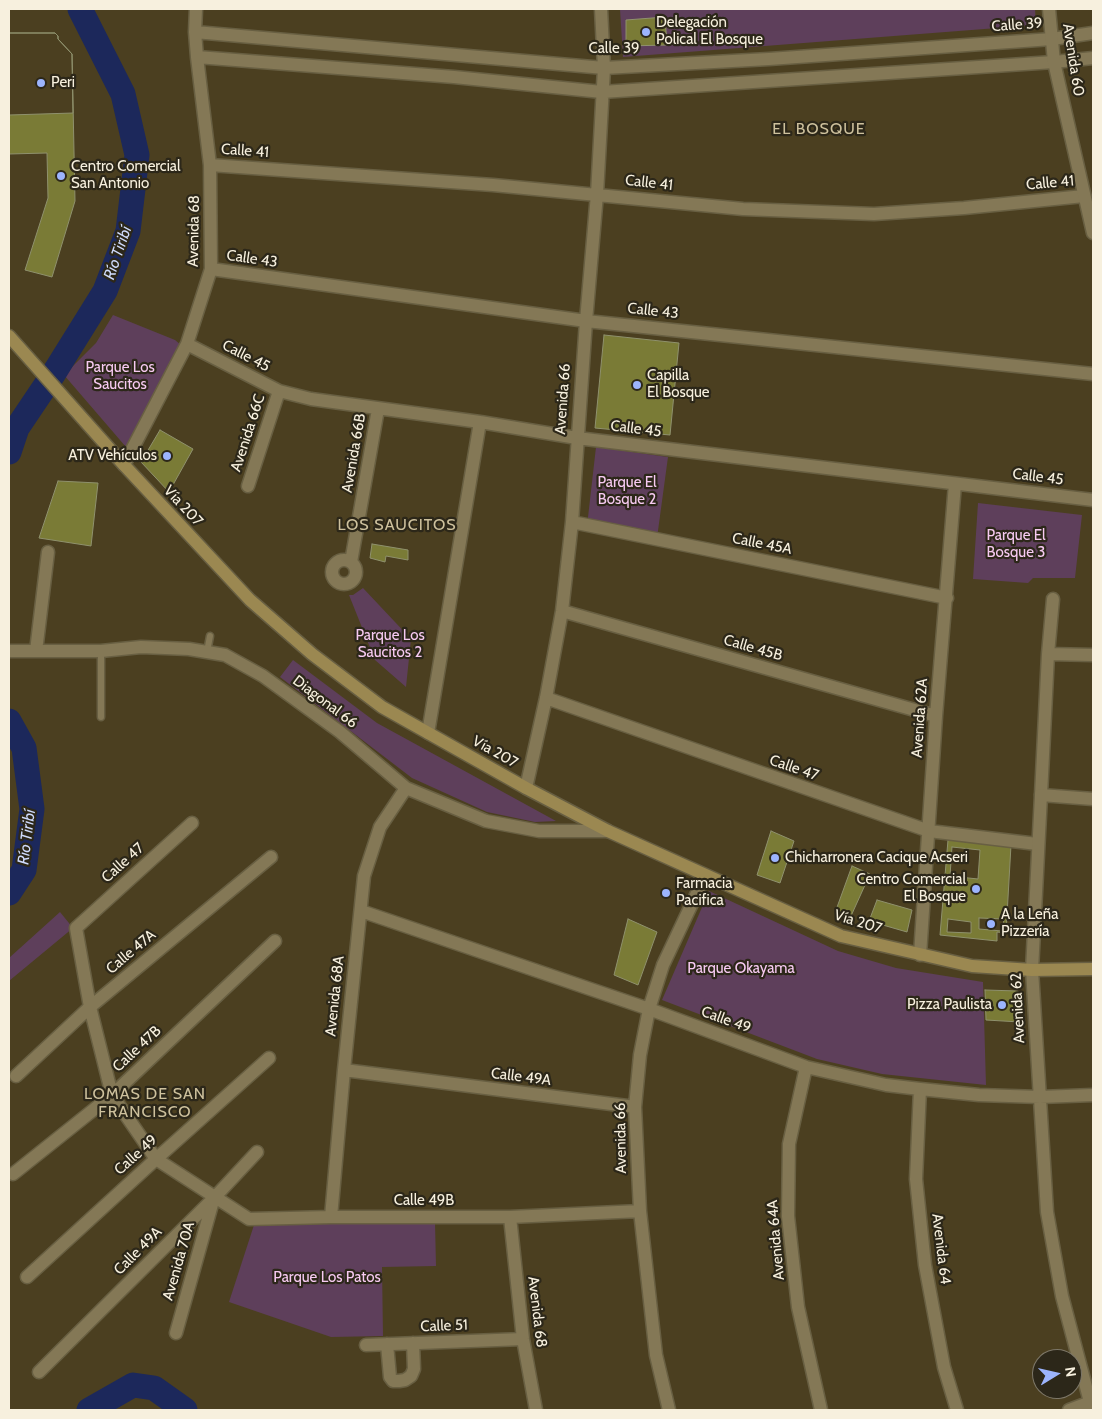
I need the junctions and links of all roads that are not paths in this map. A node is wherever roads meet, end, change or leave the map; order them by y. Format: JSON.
{"nodes":[{"id":1,"x":196,"y":9,"type":"edge"},
{"id":2,"x":601,"y":9,"type":"edge"},
{"id":3,"x":1049,"y":9,"type":"edge"},
{"id":4,"x":195,"y":32,"type":"junction"},
{"id":5,"x":1093,"y":33,"type":"edge"},
{"id":6,"x":1052,"y":39,"type":"junction"},
{"id":7,"x":197,"y":57,"type":"junction"},
{"id":8,"x":1093,"y":58,"type":"edge"},
{"id":9,"x":1054,"y":62,"type":"junction"},
{"id":10,"x":604,"y":68,"type":"junction"},
{"id":11,"x":602,"y":92,"type":"junction"},
{"id":12,"x":210,"y":165,"type":"junction"},
{"id":13,"x":597,"y":194,"type":"junction"},
{"id":14,"x":1084,"y":196,"type":"junction"},
{"id":15,"x":1093,"y":233,"type":"edge"},
{"id":16,"x":211,"y":269,"type":"junction"},
{"id":17,"x":586,"y":321,"type":"junction"},
{"id":18,"x":9,"y":336,"type":"edge"},
{"id":19,"x":187,"y":344,"type":"junction"},
{"id":20,"x":1093,"y":374,"type":"edge"},
{"id":21,"x":279,"y":390,"type":"junction"},
{"id":22,"x":378,"y":409,"type":"junction"},
{"id":23,"x":480,"y":422,"type":"junction"},
{"id":24,"x":577,"y":438,"type":"junction"},
{"id":25,"x":124,"y":465,"type":"junction"},
{"id":26,"x":955,"y":484,"type":"junction"},
{"id":27,"x":248,"y":486,"type":"dead end"},
{"id":28,"x":1093,"y":500,"type":"edge"},
{"id":29,"x":572,"y":522,"type":"junction"},
{"id":30,"x":48,"y":552,"type":"dead end"},
{"id":31,"x":352,"y":562,"type":"dead end"},
{"id":32,"x":947,"y":598,"type":"junction"},
{"id":33,"x":1053,"y":599,"type":"dead end"},
{"id":34,"x":562,"y":611,"type":"junction"},
{"id":35,"x":210,"y":636,"type":"dead end"},
{"id":36,"x":9,"y":651,"type":"edge"},
{"id":37,"x":36,"y":651,"type":"junction"},
{"id":38,"x":101,"y":651,"type":"junction"},
{"id":39,"x":207,"y":652,"type":"junction"},
{"id":40,"x":1048,"y":654,"type":"junction"},
{"id":41,"x":1093,"y":655,"type":"edge"},
{"id":42,"x":546,"y":698,"type":"junction"},
{"id":43,"x":936,"y":716,"type":"junction"},
{"id":44,"x":101,"y":717,"type":"dead end"},
{"id":45,"x":428,"y":734,"type":"junction"},
{"id":46,"x":406,"y":788,"type":"junction"},
{"id":47,"x":526,"y":788,"type":"junction"},
{"id":48,"x":1041,"y":795,"type":"junction"},
{"id":49,"x":1093,"y":799,"type":"edge"},
{"id":50,"x":192,"y":823,"type":"dead end"},
{"id":51,"x":608,"y":831,"type":"junction"},
{"id":52,"x":929,"y":831,"type":"junction"},
{"id":53,"x":1037,"y":844,"type":"junction"},
{"id":54,"x":271,"y":857,"type":"dead end"},
{"id":55,"x":705,"y":876,"type":"junction"},
{"id":56,"x":361,"y":910,"type":"junction"},
{"id":57,"x":275,"y":941,"type":"dead end"},
{"id":58,"x":920,"y":955,"type":"junction"},
{"id":59,"x":1093,"y":969,"type":"edge"},
{"id":60,"x":1032,"y":970,"type":"junction"},
{"id":61,"x":90,"y":1007,"type":"junction"},
{"id":62,"x":649,"y":1009,"type":"junction"},
{"id":63,"x":269,"y":1058,"type":"dead end"},
{"id":64,"x":806,"y":1066,"type":"junction"},
{"id":65,"x":344,"y":1070,"type":"junction"},
{"id":66,"x":16,"y":1076,"type":"dead end"},
{"id":67,"x":920,"y":1090,"type":"junction"},
{"id":68,"x":112,"y":1095,"type":"junction"},
{"id":69,"x":1093,"y":1095,"type":"edge"},
{"id":70,"x":1040,"y":1098,"type":"junction"},
{"id":71,"x":635,"y":1108,"type":"junction"},
{"id":72,"x":258,"y":1152,"type":"dead end"},
{"id":73,"x":156,"y":1159,"type":"junction"},
{"id":74,"x":13,"y":1174,"type":"dead end"},
{"id":75,"x":214,"y":1198,"type":"junction"},
{"id":76,"x":640,"y":1211,"type":"junction"},
{"id":77,"x":332,"y":1217,"type":"junction"},
{"id":78,"x":510,"y":1217,"type":"junction"},
{"id":79,"x":27,"y":1278,"type":"dead end"},
{"id":80,"x":176,"y":1333,"type":"dead end"},
{"id":81,"x":523,"y":1339,"type":"junction"},
{"id":82,"x":413,"y":1343,"type":"junction"},
{"id":83,"x":387,"y":1344,"type":"junction"},
{"id":84,"x":366,"y":1345,"type":"dead end"},
{"id":85,"x":39,"y":1372,"type":"dead end"},
{"id":86,"x":1092,"y":1404,"type":"edge"},
{"id":87,"x":536,"y":1410,"type":"edge"},
{"id":88,"x":669,"y":1410,"type":"edge"},
{"id":89,"x":821,"y":1410,"type":"edge"},
{"id":90,"x":957,"y":1410,"type":"edge"},
{"id":91,"x":1068,"y":1410,"type":"edge"}],
"edges":[{"from":1,"to":4,"type":"street","name":"Avenida 68"},
{"from":2,"to":10,"type":"street","name":"Avenida 66"},
{"from":3,"to":6,"type":"street","name":"Avenida 60"},
{"from":4,"to":7,"type":"street","name":"Avenida 68"},
{"from":4,"to":10,"type":"street","name":"Calle 39"},
{"from":5,"to":6,"type":"street","name":"Calle 39"},
{"from":6,"to":9,"type":"street","name":"Avenida 60"},
{"from":6,"to":10,"type":"street","name":"Calle 39"},
{"from":7,"to":11,"type":"street"},
{"from":7,"to":12,"type":"street","name":"Avenida 68"},
{"from":8,"to":9,"type":"street"},
{"from":9,"to":11,"type":"street"},
{"from":9,"to":14,"type":"street","name":"Avenida 60"},
{"from":10,"to":11,"type":"street","name":"Avenida 66"},
{"from":11,"to":13,"type":"street","name":"Avenida 66"},
{"from":12,"to":13,"type":"street","name":"Calle 41"},
{"from":12,"to":16,"type":"street","name":"Avenida 68"},
{"from":13,"to":14,"type":"street","name":"Calle 41"},
{"from":13,"to":17,"type":"street","name":"Avenida 66"},
{"from":14,"to":15,"type":"street","name":"Avenida 60"},
{"from":16,"to":17,"type":"street","name":"Calle 43"},
{"from":16,"to":19,"type":"street","name":"Avenida 68"},
{"from":17,"to":20,"type":"street","name":"Calle 43"},
{"from":17,"to":24,"type":"street","name":"Avenida 66"},
{"from":18,"to":25,"type":"main road","name":"Vía 207"},
{"from":19,"to":21,"type":"street","name":"Calle 45"},
{"from":19,"to":25,"type":"street","name":"Avenida 68"},
{"from":21,"to":22,"type":"street","name":"Calle 45"},
{"from":21,"to":27,"type":"street","name":"Avenida 66C"},
{"from":22,"to":23,"type":"street","name":"Calle 45"},
{"from":22,"to":31,"type":"street","name":"Avenida 66B"},
{"from":23,"to":24,"type":"street","name":"Calle 45"},
{"from":23,"to":45,"type":"street"},
{"from":24,"to":26,"type":"street","name":"Calle 45"},
{"from":24,"to":29,"type":"street","name":"Avenida 66"},
{"from":25,"to":45,"type":"main road","name":"Vía 207"},
{"from":26,"to":28,"type":"street","name":"Calle 45"},
{"from":26,"to":32,"type":"street","name":"Avenida 62A"},
{"from":29,"to":32,"type":"street","name":"Calle 45A"},
{"from":29,"to":34,"type":"street","name":"Avenida 66"},
{"from":30,"to":37,"type":"street"},
{"from":32,"to":43,"type":"street","name":"Avenida 62A"},
{"from":33,"to":40,"type":"street","name":"Avenida 62"},
{"from":34,"to":42,"type":"street","name":"Avenida 66"},
{"from":34,"to":43,"type":"street","name":"Calle 45B"},
{"from":35,"to":39,"type":"lane"},
{"from":36,"to":37,"type":"street","name":"Diagonal 66"},
{"from":37,"to":38,"type":"street","name":"Diagonal 66"},
{"from":38,"to":39,"type":"street","name":"Diagonal 66"},
{"from":38,"to":44,"type":"lane"},
{"from":39,"to":46,"type":"street","name":"Diagonal 66"},
{"from":40,"to":41,"type":"street"},
{"from":40,"to":48,"type":"street","name":"Avenida 62"},
{"from":42,"to":47,"type":"street","name":"Avenida 66"},
{"from":42,"to":52,"type":"street","name":"Calle 47"},
{"from":43,"to":52,"type":"street","name":"Avenida 62A"},
{"from":45,"to":47,"type":"main road","name":"Vía 207"},
{"from":46,"to":51,"type":"street","name":"Diagonal 66"},
{"from":46,"to":56,"type":"street","name":"Avenida 68A"},
{"from":47,"to":51,"type":"main road","name":"Vía 207"},
{"from":48,"to":49,"type":"street"},
{"from":48,"to":53,"type":"street","name":"Avenida 62"},
{"from":50,"to":61,"type":"street","name":"Calle 47"},
{"from":51,"to":55,"type":"main road","name":"Vía 207"},
{"from":52,"to":53,"type":"street","name":"Calle 47"},
{"from":52,"to":58,"type":"street","name":"Avenida 62A"},
{"from":53,"to":60,"type":"street","name":"Avenida 62"},
{"from":54,"to":61,"type":"street","name":"Calle 47A"},
{"from":55,"to":58,"type":"main road","name":"Vía 207"},
{"from":55,"to":62,"type":"street","name":"Avenida 66"},
{"from":56,"to":62,"type":"street","name":"Calle 49"},
{"from":56,"to":65,"type":"street","name":"Avenida 68A"},
{"from":57,"to":68,"type":"street","name":"Calle 47B"},
{"from":58,"to":60,"type":"main road","name":"Vía 207"},
{"from":59,"to":60,"type":"main road","name":"Vía 207"},
{"from":60,"to":70,"type":"street","name":"Avenida 62"},
{"from":61,"to":66,"type":"street","name":"Calle 47A"},
{"from":61,"to":68,"type":"street"},
{"from":62,"to":64,"type":"street","name":"Calle 49"},
{"from":62,"to":71,"type":"street","name":"Avenida 66"},
{"from":63,"to":73,"type":"street","name":"Calle 49"},
{"from":64,"to":67,"type":"street","name":"Calle 49"},
{"from":64,"to":89,"type":"street","name":"Avenida 64A"},
{"from":65,"to":71,"type":"street","name":"Calle 49A"},
{"from":65,"to":77,"type":"street","name":"Avenida 68A"},
{"from":67,"to":70,"type":"street","name":"Calle 49"},
{"from":67,"to":90,"type":"street","name":"Avenida 64"},
{"from":68,"to":73,"type":"street"},
{"from":68,"to":74,"type":"street","name":"Calle 47B"},
{"from":69,"to":70,"type":"street","name":"Calle 49"},
{"from":70,"to":86,"type":"street","name":"Avenida 62"},
{"from":71,"to":76,"type":"street","name":"Avenida 66"},
{"from":72,"to":75,"type":"street","name":"Calle 49A"},
{"from":73,"to":75,"type":"street","name":"Calle 49B"},
{"from":73,"to":79,"type":"street","name":"Calle 49"},
{"from":75,"to":77,"type":"street","name":"Calle 49B"},
{"from":75,"to":80,"type":"street","name":"Avenida 70A"},
{"from":75,"to":85,"type":"street","name":"Calle 49A"},
{"from":76,"to":78,"type":"street","name":"Calle 49B"},
{"from":76,"to":88,"type":"street","name":"Avenida 66"},
{"from":77,"to":78,"type":"street","name":"Calle 49B"},
{"from":78,"to":81,"type":"street","name":"Avenida 68"},
{"from":81,"to":82,"type":"street","name":"Calle 51"},
{"from":81,"to":87,"type":"street","name":"Avenida 68"},
{"from":82,"to":83,"type":"street","name":"Calle 51"},
{"from":82,"to":83,"type":"street"},
{"from":83,"to":84,"type":"street","name":"Calle 51"},
{"from":86,"to":91,"type":"street"}]}
